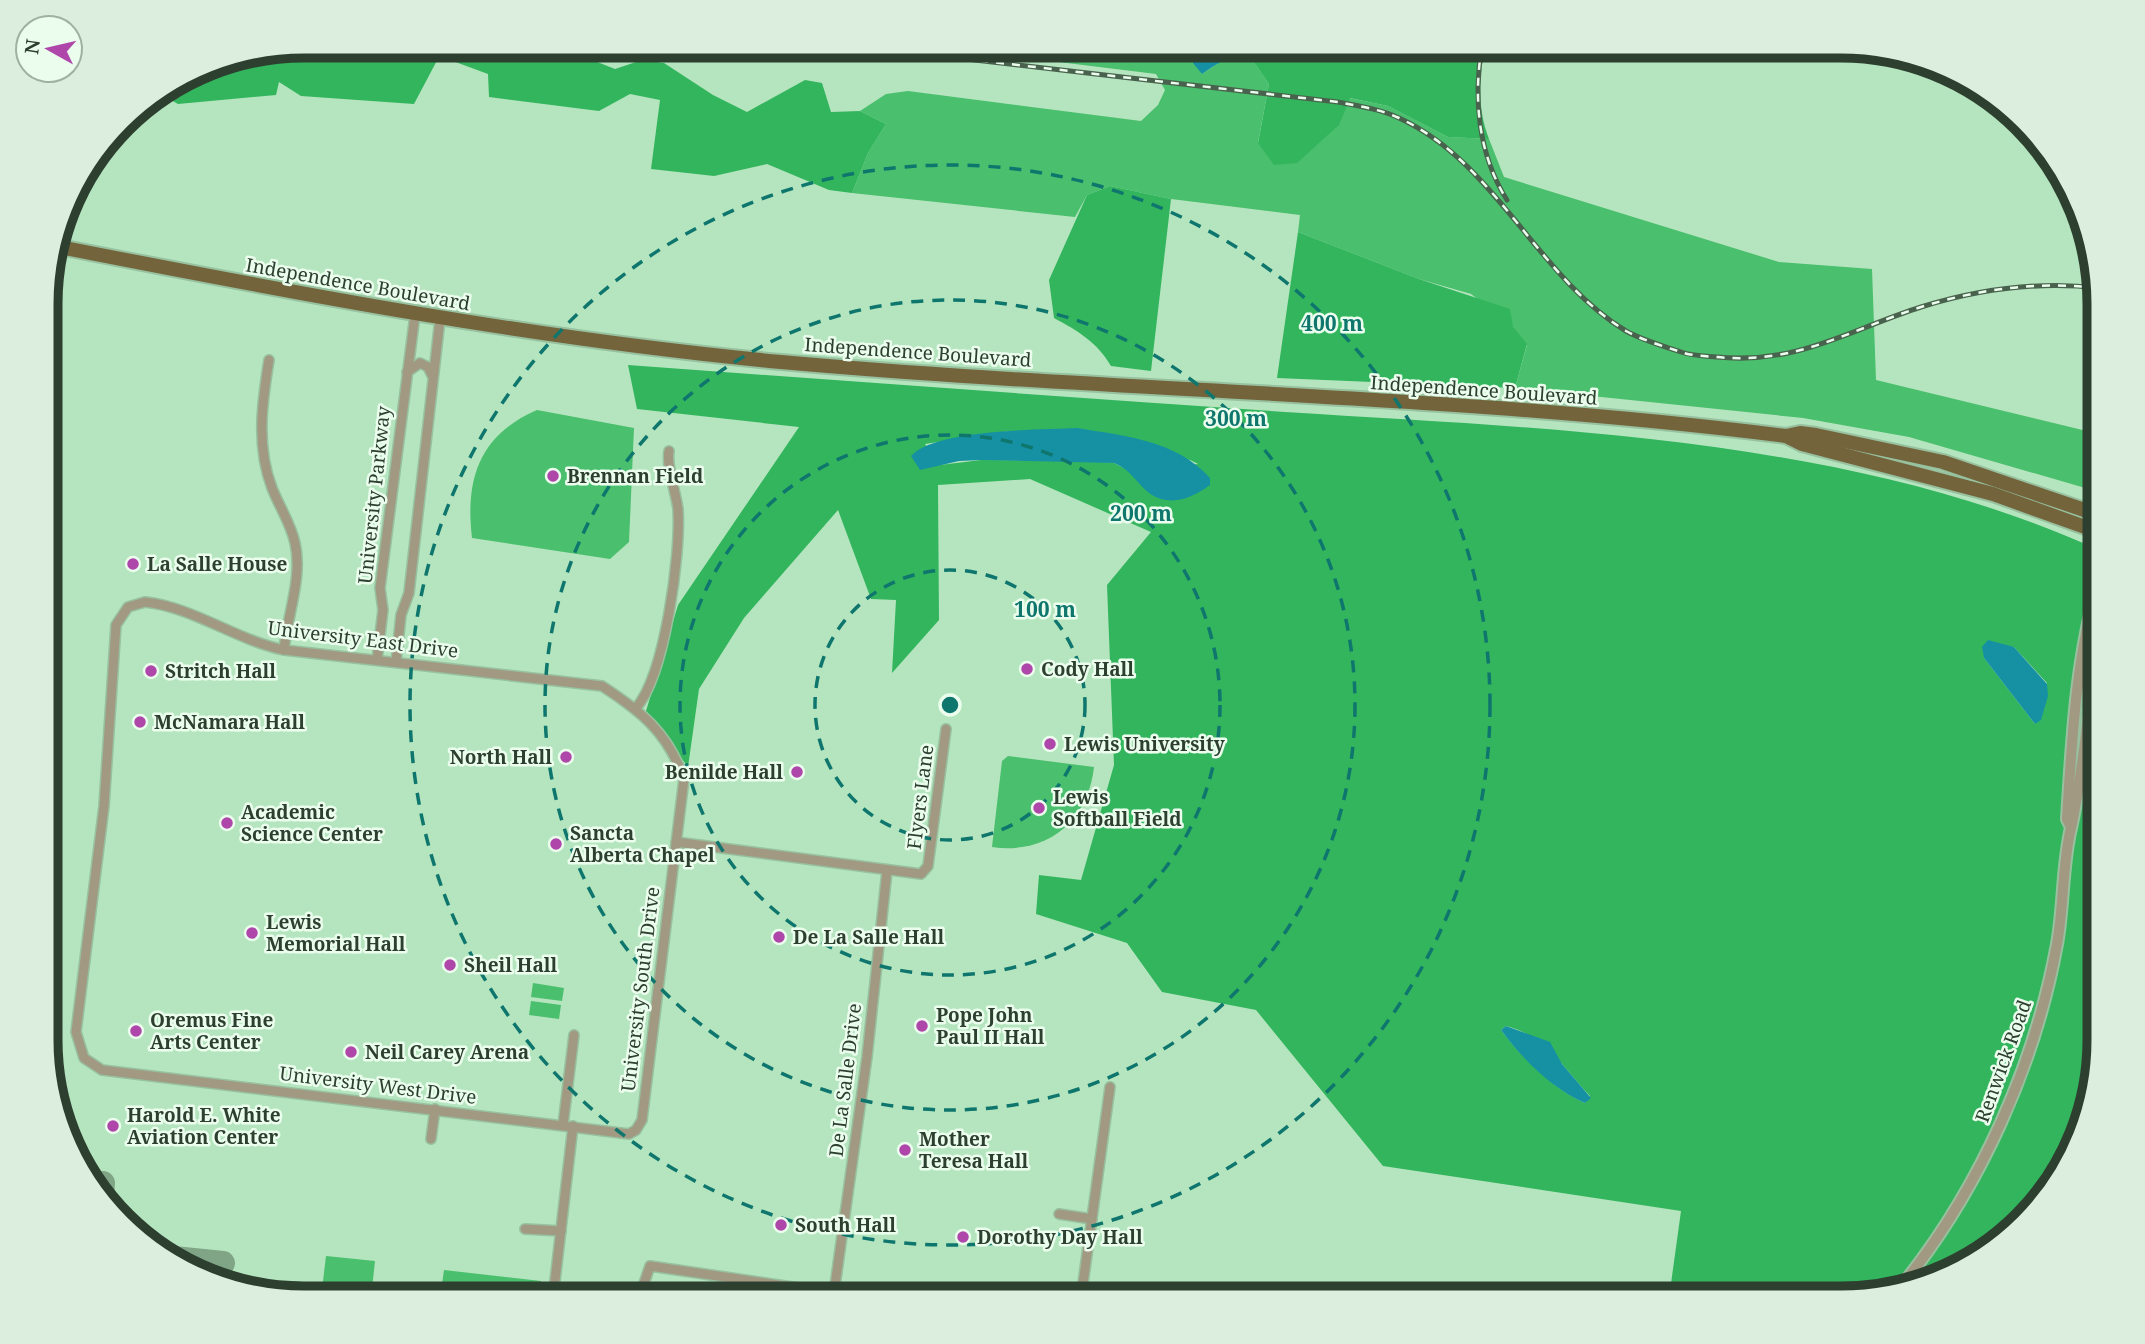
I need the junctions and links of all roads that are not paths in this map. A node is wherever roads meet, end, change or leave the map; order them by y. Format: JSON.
{"nodes":[{"id":1,"x":64,"y":248,"type":"edge"},
{"id":2,"x":415,"y":315,"type":"junction"},
{"id":3,"x":440,"y":319,"type":"junction"},
{"id":4,"x":269,"y":360,"type":"dead end"},
{"id":5,"x":405,"y":376,"type":"junction"},
{"id":6,"x":433,"y":380,"type":"junction"},
{"id":7,"x":1786,"y":436,"type":"junction"},
{"id":8,"x":668,"y":451,"type":"dead end"},
{"id":9,"x":2087,"y":511,"type":"edge"},
{"id":10,"x":2087,"y":528,"type":"edge"},
{"id":11,"x":2087,"y":626,"type":"edge"},
{"id":12,"x":284,"y":650,"type":"junction"},
{"id":13,"x":377,"y":660,"type":"junction"},
{"id":14,"x":396,"y":662,"type":"junction"},
{"id":15,"x":636,"y":708,"type":"junction"},
{"id":16,"x":2087,"y":728,"type":"edge"},
{"id":17,"x":946,"y":729,"type":"dead end"},
{"id":18,"x":684,"y":779,"type":"joint"},
{"id":19,"x":2071,"y":827,"type":"junction"},
{"id":20,"x":676,"y":842,"type":"junction"},
{"id":21,"x":887,"y":871,"type":"junction"},
{"id":22,"x":574,"y":1035,"type":"dead end"},
{"id":23,"x":102,"y":1070,"type":"joint"},
{"id":24,"x":1110,"y":1087,"type":"dead end"},
{"id":25,"x":435,"y":1110,"type":"junction"},
{"id":26,"x":642,"y":1120,"type":"joint"},
{"id":27,"x":568,"y":1125,"type":"junction"},
{"id":28,"x":431,"y":1139,"type":"dead end"},
{"id":29,"x":1059,"y":1214,"type":"dead end"},
{"id":30,"x":1091,"y":1219,"type":"junction"},
{"id":31,"x":525,"y":1229,"type":"dead end"},
{"id":32,"x":561,"y":1231,"type":"junction"},
{"id":33,"x":1907,"y":1277,"type":"edge"},
{"id":34,"x":554,"y":1286,"type":"edge"},
{"id":35,"x":643,"y":1286,"type":"edge"},
{"id":36,"x":786,"y":1286,"type":"edge"},
{"id":37,"x":835,"y":1286,"type":"edge"},
{"id":38,"x":1083,"y":1286,"type":"edge"}],
"edges":[{"from":1,"to":2,"type":"main road","name":"Independence Boulevard"},
{"from":2,"to":3,"type":"main road","name":"Independence Boulevard"},
{"from":2,"to":5,"type":"street","name":"University Parkway"},
{"from":3,"to":6,"type":"street"},
{"from":3,"to":7,"type":"main road","name":"Independence Boulevard"},
{"from":4,"to":12,"type":"street"},
{"from":5,"to":6,"type":"street"},
{"from":5,"to":13,"type":"street","name":"University Parkway"},
{"from":6,"to":14,"type":"street"},
{"from":7,"to":9,"type":"main road","name":"Independence Boulevard"},
{"from":7,"to":10,"type":"main road","name":"Independence Boulevard"},
{"from":8,"to":15,"type":"street"},
{"from":11,"to":19,"type":"street","name":"Renwick Road"},
{"from":12,"to":13,"type":"street","name":"University East Drive"},
{"from":12,"to":23,"type":"street","name":"University East Drive"},
{"from":13,"to":14,"type":"street","name":"University East Drive"},
{"from":14,"to":15,"type":"street","name":"University East Drive"},
{"from":15,"to":18,"type":"street","name":"University East Drive"},
{"from":16,"to":19,"type":"street","name":"Renwick Road"},
{"from":17,"to":21,"type":"street","name":"Flyers Lane"},
{"from":18,"to":20,"type":"street","name":"University South Drive"},
{"from":19,"to":33,"type":"street","name":"Renwick Road"},
{"from":20,"to":21,"type":"street"},
{"from":20,"to":26,"type":"street","name":"University South Drive"},
{"from":21,"to":37,"type":"street","name":"De La Salle Drive"},
{"from":22,"to":27,"type":"street"},
{"from":23,"to":25,"type":"street","name":"University West Drive"},
{"from":24,"to":30,"type":"street"},
{"from":25,"to":27,"type":"street","name":"University West Drive"},
{"from":25,"to":28,"type":"street"},
{"from":26,"to":27,"type":"street","name":"University West Drive"},
{"from":27,"to":32,"type":"street"},
{"from":29,"to":30,"type":"street"},
{"from":30,"to":38,"type":"street"},
{"from":31,"to":32,"type":"street"},
{"from":32,"to":34,"type":"street"},
{"from":35,"to":36,"type":"street"}]}
